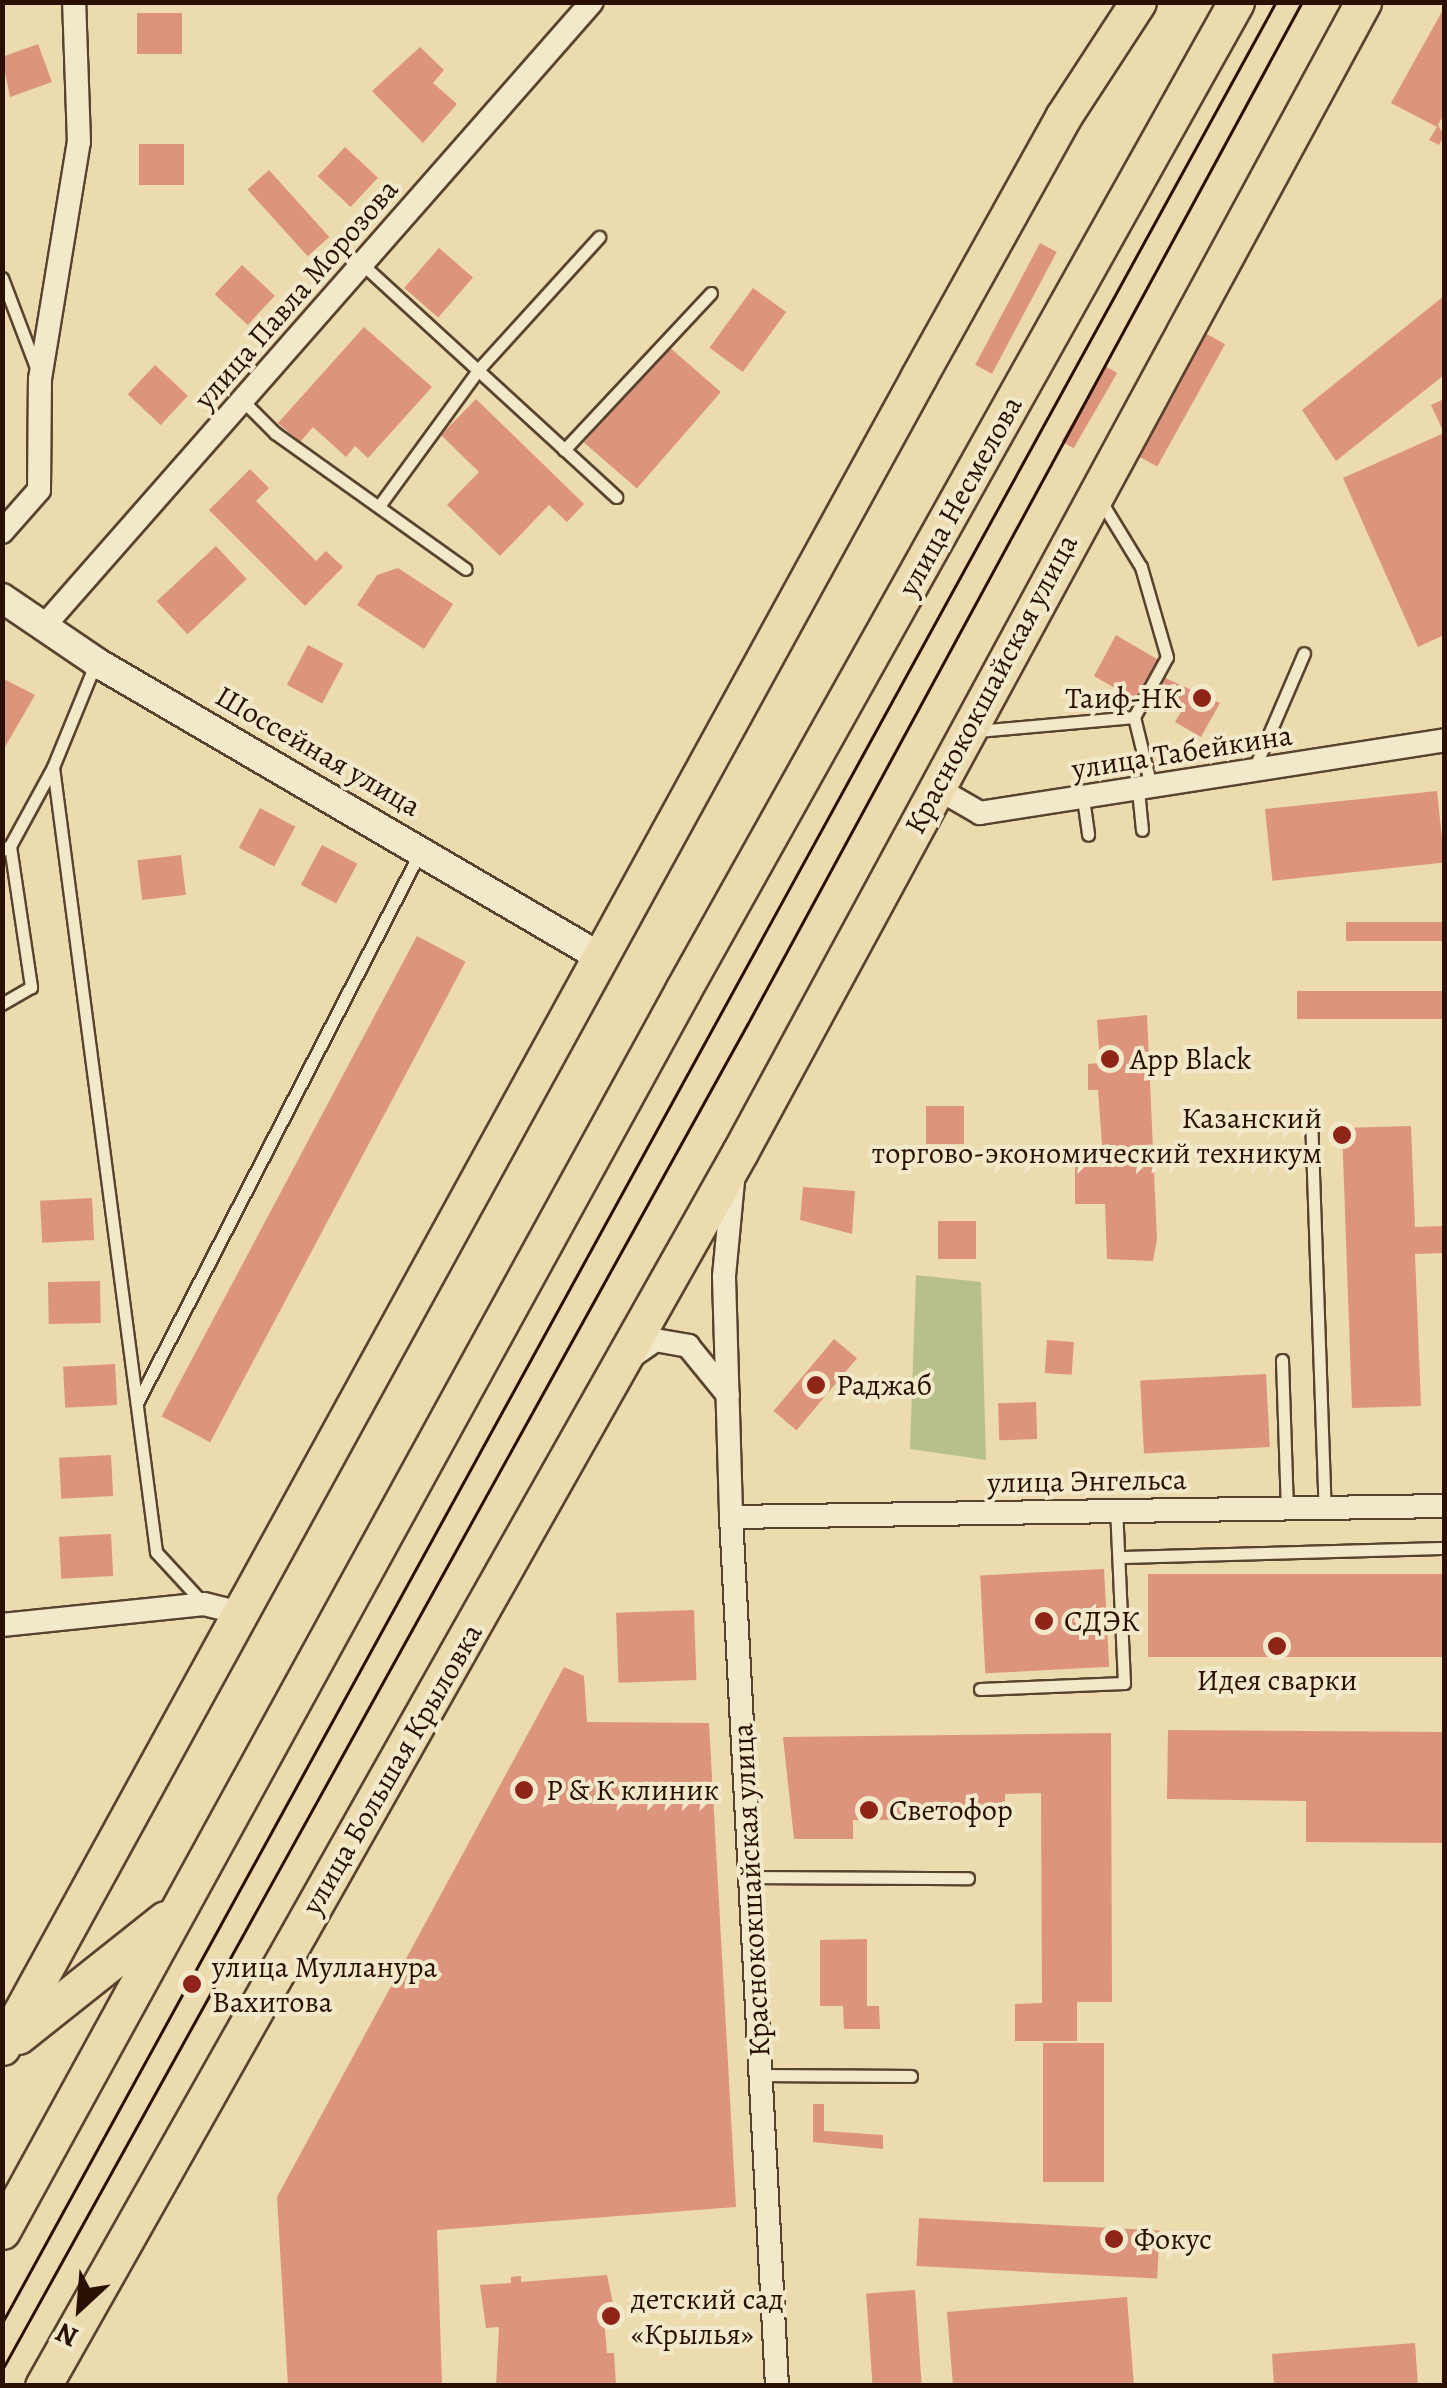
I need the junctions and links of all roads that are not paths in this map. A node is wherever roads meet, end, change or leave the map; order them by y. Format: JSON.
{"nodes":[{"id":1,"x":74,"y":2,"type":"edge"},
{"id":2,"x":592,"y":2,"type":"edge"},
{"id":3,"x":1236,"y":2,"type":"edge"},
{"id":4,"x":1362,"y":2,"type":"edge"},
{"id":5,"x":1133,"y":6,"type":"edge"},
{"id":6,"x":599,"y":236,"type":"dead end"},
{"id":7,"x":362,"y":264,"type":"junction"},
{"id":8,"x":2,"y":278,"type":"edge"},
{"id":9,"x":711,"y":293,"type":"dead end"},
{"id":10,"x":478,"y":370,"type":"junction"},
{"id":11,"x":40,"y":378,"type":"junction"},
{"id":12,"x":242,"y":400,"type":"junction"},
{"id":13,"x":564,"y":450,"type":"junction"},
{"id":14,"x":1095,"y":492,"type":"junction"},
{"id":15,"x":616,"y":496,"type":"dead end"},
{"id":16,"x":379,"y":506,"type":"junction"},
{"id":17,"x":2,"y":532,"type":"edge"},
{"id":18,"x":466,"y":569,"type":"dead end"},
{"id":19,"x":2,"y":598,"type":"edge"},
{"id":20,"x":44,"y":626,"type":"junction"},
{"id":21,"x":1304,"y":653,"type":"dead end"},
{"id":22,"x":96,"y":662,"type":"junction"},
{"id":23,"x":1134,"y":717,"type":"junction"},
{"id":24,"x":963,"y":732,"type":"junction"},
{"id":25,"x":1444,"y":740,"type":"edge"},
{"id":26,"x":53,"y":767,"type":"junction"},
{"id":27,"x":1253,"y":772,"type":"junction"},
{"id":28,"x":935,"y":787,"type":"junction"},
{"id":29,"x":1145,"y":789,"type":"junction"},
{"id":30,"x":1082,"y":798,"type":"junction"},
{"id":31,"x":1142,"y":830,"type":"dead end"},
{"id":32,"x":1088,"y":835,"type":"dead end"},
{"id":33,"x":6,"y":848,"type":"edge"},
{"id":34,"x":422,"y":848,"type":"junction"},
{"id":35,"x":602,"y":958,"type":"junction"},
{"id":36,"x":2,"y":1004,"type":"edge"},
{"id":37,"x":1311,"y":1116,"type":"dead end"},
{"id":38,"x":740,"y":1152,"type":"junction"},
{"id":39,"x":1282,"y":1360,"type":"dead end"},
{"id":40,"x":728,"y":1395,"type":"junction"},
{"id":41,"x":137,"y":1403,"type":"junction"},
{"id":42,"x":590,"y":1418,"type":"junction"},
{"id":43,"x":1444,"y":1506,"type":"edge"},
{"id":44,"x":1287,"y":1508,"type":"junction"},
{"id":45,"x":1325,"y":1508,"type":"junction"},
{"id":46,"x":1116,"y":1510,"type":"junction"},
{"id":47,"x":731,"y":1517,"type":"junction"},
{"id":48,"x":1444,"y":1548,"type":"edge"},
{"id":49,"x":1120,"y":1557,"type":"junction"},
{"id":50,"x":204,"y":1604,"type":"junction"},
{"id":51,"x":241,"y":1612,"type":"junction"},
{"id":52,"x":2,"y":1625,"type":"edge"},
{"id":53,"x":980,"y":1689,"type":"dead end"},
{"id":54,"x":750,"y":1877,"type":"junction"},
{"id":55,"x":968,"y":1878,"type":"dead end"},
{"id":56,"x":177,"y":1909,"type":"junction"},
{"id":57,"x":2,"y":2048,"type":"edge"},
{"id":58,"x":760,"y":2076,"type":"junction"},
{"id":59,"x":911,"y":2076,"type":"dead end"},
{"id":60,"x":2,"y":2231,"type":"edge"},
{"id":61,"x":43,"y":2386,"type":"edge"},
{"id":62,"x":777,"y":2386,"type":"edge"}],
"edges":[{"from":1,"to":11,"type":"street"},
{"from":2,"to":7,"type":"street","name":"улица Павла Морозова"},
{"from":3,"to":56,"type":"main road","name":"улица Несмелова"},
{"from":4,"to":14,"type":"main road","name":"Краснококшайская улица"},
{"from":5,"to":35,"type":"main road"},
{"from":6,"to":10,"type":"lane"},
{"from":7,"to":10,"type":"lane"},
{"from":7,"to":12,"type":"street","name":"улица Павла Морозова"},
{"from":8,"to":11,"type":"lane"},
{"from":9,"to":13,"type":"lane"},
{"from":10,"to":13,"type":"lane"},
{"from":10,"to":16,"type":"lane"},
{"from":11,"to":17,"type":"street"},
{"from":12,"to":16,"type":"lane"},
{"from":12,"to":20,"type":"street","name":"улица Павла Морозова"},
{"from":13,"to":15,"type":"lane"},
{"from":14,"to":23,"type":"lane"},
{"from":14,"to":24,"type":"main road","name":"Краснококшайская улица"},
{"from":16,"to":18,"type":"lane"},
{"from":19,"to":20,"type":"street","name":"Шоссейная улица"},
{"from":20,"to":22,"type":"street","name":"Шоссейная улица"},
{"from":21,"to":27,"type":"lane"},
{"from":22,"to":26,"type":"lane"},
{"from":22,"to":34,"type":"street","name":"Шоссейная улица"},
{"from":23,"to":24,"type":"lane"},
{"from":23,"to":29,"type":"lane"},
{"from":24,"to":28,"type":"main road","name":"Краснококшайская улица"},
{"from":25,"to":27,"type":"street","name":"улица Табейкина"},
{"from":26,"to":33,"type":"lane"},
{"from":26,"to":41,"type":"lane"},
{"from":27,"to":29,"type":"street","name":"улица Табейкина"},
{"from":28,"to":30,"type":"street","name":"улица Табейкина"},
{"from":28,"to":38,"type":"main road","name":"Краснококшайская улица"},
{"from":29,"to":30,"type":"street","name":"улица Табейкина"},
{"from":29,"to":31,"type":"lane"},
{"from":30,"to":32,"type":"lane"},
{"from":33,"to":36,"type":"lane"},
{"from":34,"to":35,"type":"street","name":"Шоссейная улица"},
{"from":34,"to":41,"type":"lane"},
{"from":35,"to":51,"type":"main road"},
{"from":37,"to":45,"type":"lane"},
{"from":38,"to":40,"type":"street","name":"Краснококшайская улица"},
{"from":38,"to":42,"type":"main road","name":"улица Большая Крыловка"},
{"from":39,"to":44,"type":"lane"},
{"from":40,"to":42,"type":"street"},
{"from":40,"to":47,"type":"street","name":"Краснококшайская улица"},
{"from":41,"to":50,"type":"lane"},
{"from":42,"to":61,"type":"main road","name":"улица Большая Крыловка"},
{"from":43,"to":45,"type":"street","name":"улица Энгельса"},
{"from":44,"to":45,"type":"street","name":"улица Энгельса"},
{"from":44,"to":46,"type":"street","name":"улица Энгельса"},
{"from":46,"to":47,"type":"street","name":"улица Энгельса"},
{"from":46,"to":49,"type":"lane"},
{"from":47,"to":54,"type":"street","name":"Краснококшайская улица"},
{"from":48,"to":49,"type":"lane"},
{"from":49,"to":53,"type":"lane"},
{"from":50,"to":51,"type":"street"},
{"from":50,"to":52,"type":"street"},
{"from":51,"to":57,"type":"main road"},
{"from":54,"to":55,"type":"lane"},
{"from":54,"to":58,"type":"street","name":"Краснококшайская улица"},
{"from":56,"to":57,"type":"main road"},
{"from":56,"to":60,"type":"main road"},
{"from":58,"to":59,"type":"lane"},
{"from":58,"to":62,"type":"street","name":"Краснококшайская улица"}]}
